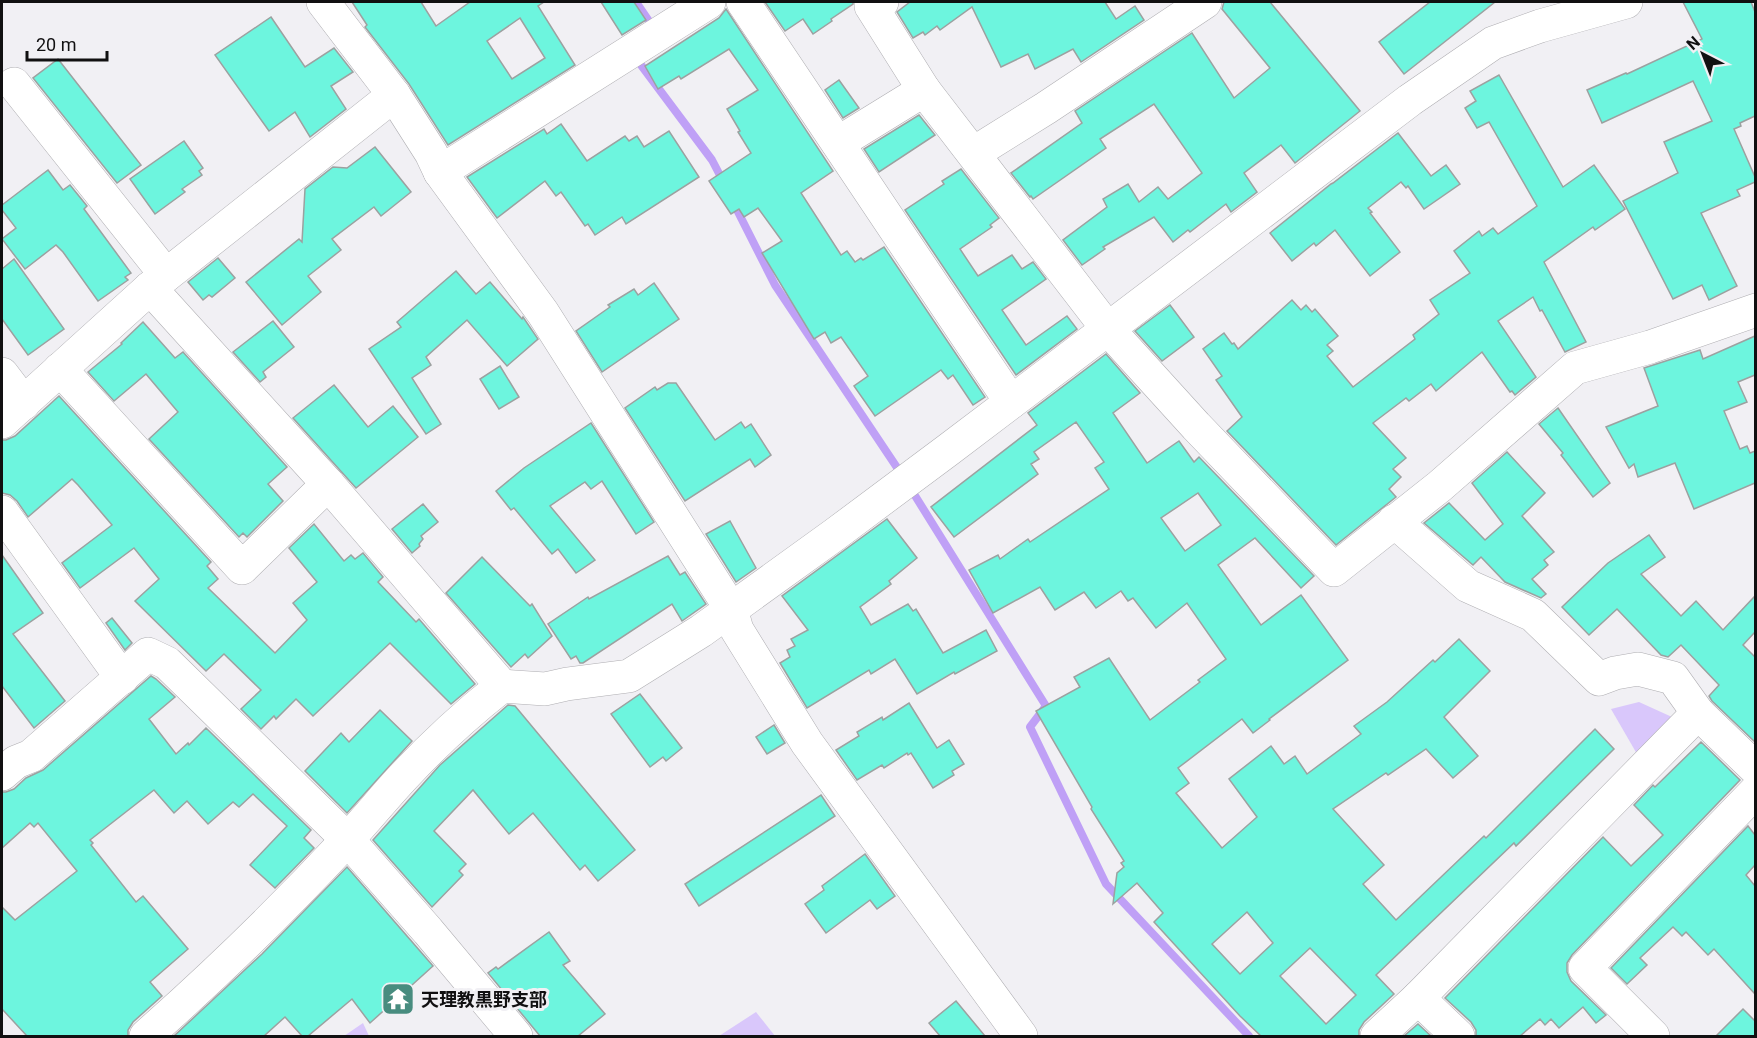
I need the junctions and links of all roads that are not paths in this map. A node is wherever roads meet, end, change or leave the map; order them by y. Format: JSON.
{"nodes":[{"id":1,"x":323,"y":2,"type":"edge"},
{"id":2,"x":709,"y":2,"type":"edge"},
{"id":3,"x":743,"y":2,"type":"edge"},
{"id":4,"x":1626,"y":2,"type":"edge"},
{"id":5,"x":873,"y":3,"type":"edge"},
{"id":6,"x":1194,"y":5,"type":"edge"},
{"id":7,"x":14,"y":84,"type":"dead end"},
{"id":8,"x":924,"y":90,"type":"junction"},
{"id":9,"x":394,"y":95,"type":"junction"},
{"id":10,"x":838,"y":143,"type":"junction"},
{"id":11,"x":974,"y":153,"type":"junction"},
{"id":12,"x":440,"y":172,"type":"junction"},
{"id":13,"x":158,"y":281,"type":"junction"},
{"id":14,"x":1755,"y":310,"type":"edge"},
{"id":15,"x":1107,"y":328,"type":"junction"},
{"id":16,"x":60,"y":369,"type":"junction"},
{"id":17,"x":2,"y":374,"type":"edge"},
{"id":18,"x":1011,"y":402,"type":"junction"},
{"id":19,"x":13,"y":413,"type":"edge"},
{"id":20,"x":328,"y":484,"type":"junction"},
{"id":21,"x":2,"y":512,"type":"edge"},
{"id":22,"x":1394,"y":521,"type":"junction"},
{"id":23,"x":731,"y":609,"type":"junction"},
{"id":24,"x":122,"y":678,"type":"junction"},
{"id":25,"x":502,"y":686,"type":"junction"},
{"id":26,"x":1698,"y":713,"type":"junction"},
{"id":27,"x":1755,"y":769,"type":"edge"},
{"id":28,"x":2,"y":774,"type":"edge"},
{"id":29,"x":1755,"y":791,"type":"edge"},
{"id":30,"x":348,"y":840,"type":"junction"},
{"id":31,"x":1418,"y":998,"type":"junction"},
{"id":32,"x":146,"y":1036,"type":"edge"},
{"id":33,"x":516,"y":1036,"type":"edge"},
{"id":34,"x":1021,"y":1036,"type":"edge"},
{"id":35,"x":1377,"y":1036,"type":"edge"},
{"id":36,"x":1458,"y":1036,"type":"edge"},
{"id":37,"x":1653,"y":1036,"type":"edge"}],
"edges":[{"from":1,"to":9,"type":"street"},
{"from":2,"to":12,"type":"street"},
{"from":3,"to":10,"type":"street"},
{"from":4,"to":15,"type":"street"},
{"from":5,"to":8,"type":"street"},
{"from":6,"to":11,"type":"street"},
{"from":7,"to":13,"type":"street"},
{"from":8,"to":10,"type":"street"},
{"from":8,"to":11,"type":"street"},
{"from":9,"to":12,"type":"street"},
{"from":9,"to":13,"type":"street"},
{"from":10,"to":18,"type":"street"},
{"from":11,"to":15,"type":"street"},
{"from":12,"to":23,"type":"street"},
{"from":13,"to":16,"type":"street"},
{"from":13,"to":20,"type":"street"},
{"from":14,"to":22,"type":"street"},
{"from":15,"to":18,"type":"street"},
{"from":15,"to":22,"type":"street"},
{"from":16,"to":19,"type":"street"},
{"from":16,"to":20,"type":"street"},
{"from":17,"to":19,"type":"street"},
{"from":18,"to":23,"type":"street"},
{"from":20,"to":25,"type":"street"},
{"from":21,"to":24,"type":"street"},
{"from":22,"to":26,"type":"street"},
{"from":23,"to":25,"type":"street"},
{"from":23,"to":34,"type":"street"},
{"from":24,"to":28,"type":"street"},
{"from":24,"to":30,"type":"street"},
{"from":25,"to":30,"type":"street"},
{"from":26,"to":27,"type":"street"},
{"from":26,"to":31,"type":"street"},
{"from":29,"to":37,"type":"street"},
{"from":30,"to":32,"type":"street"},
{"from":30,"to":33,"type":"street"},
{"from":31,"to":35,"type":"street"},
{"from":31,"to":36,"type":"street"}]}
